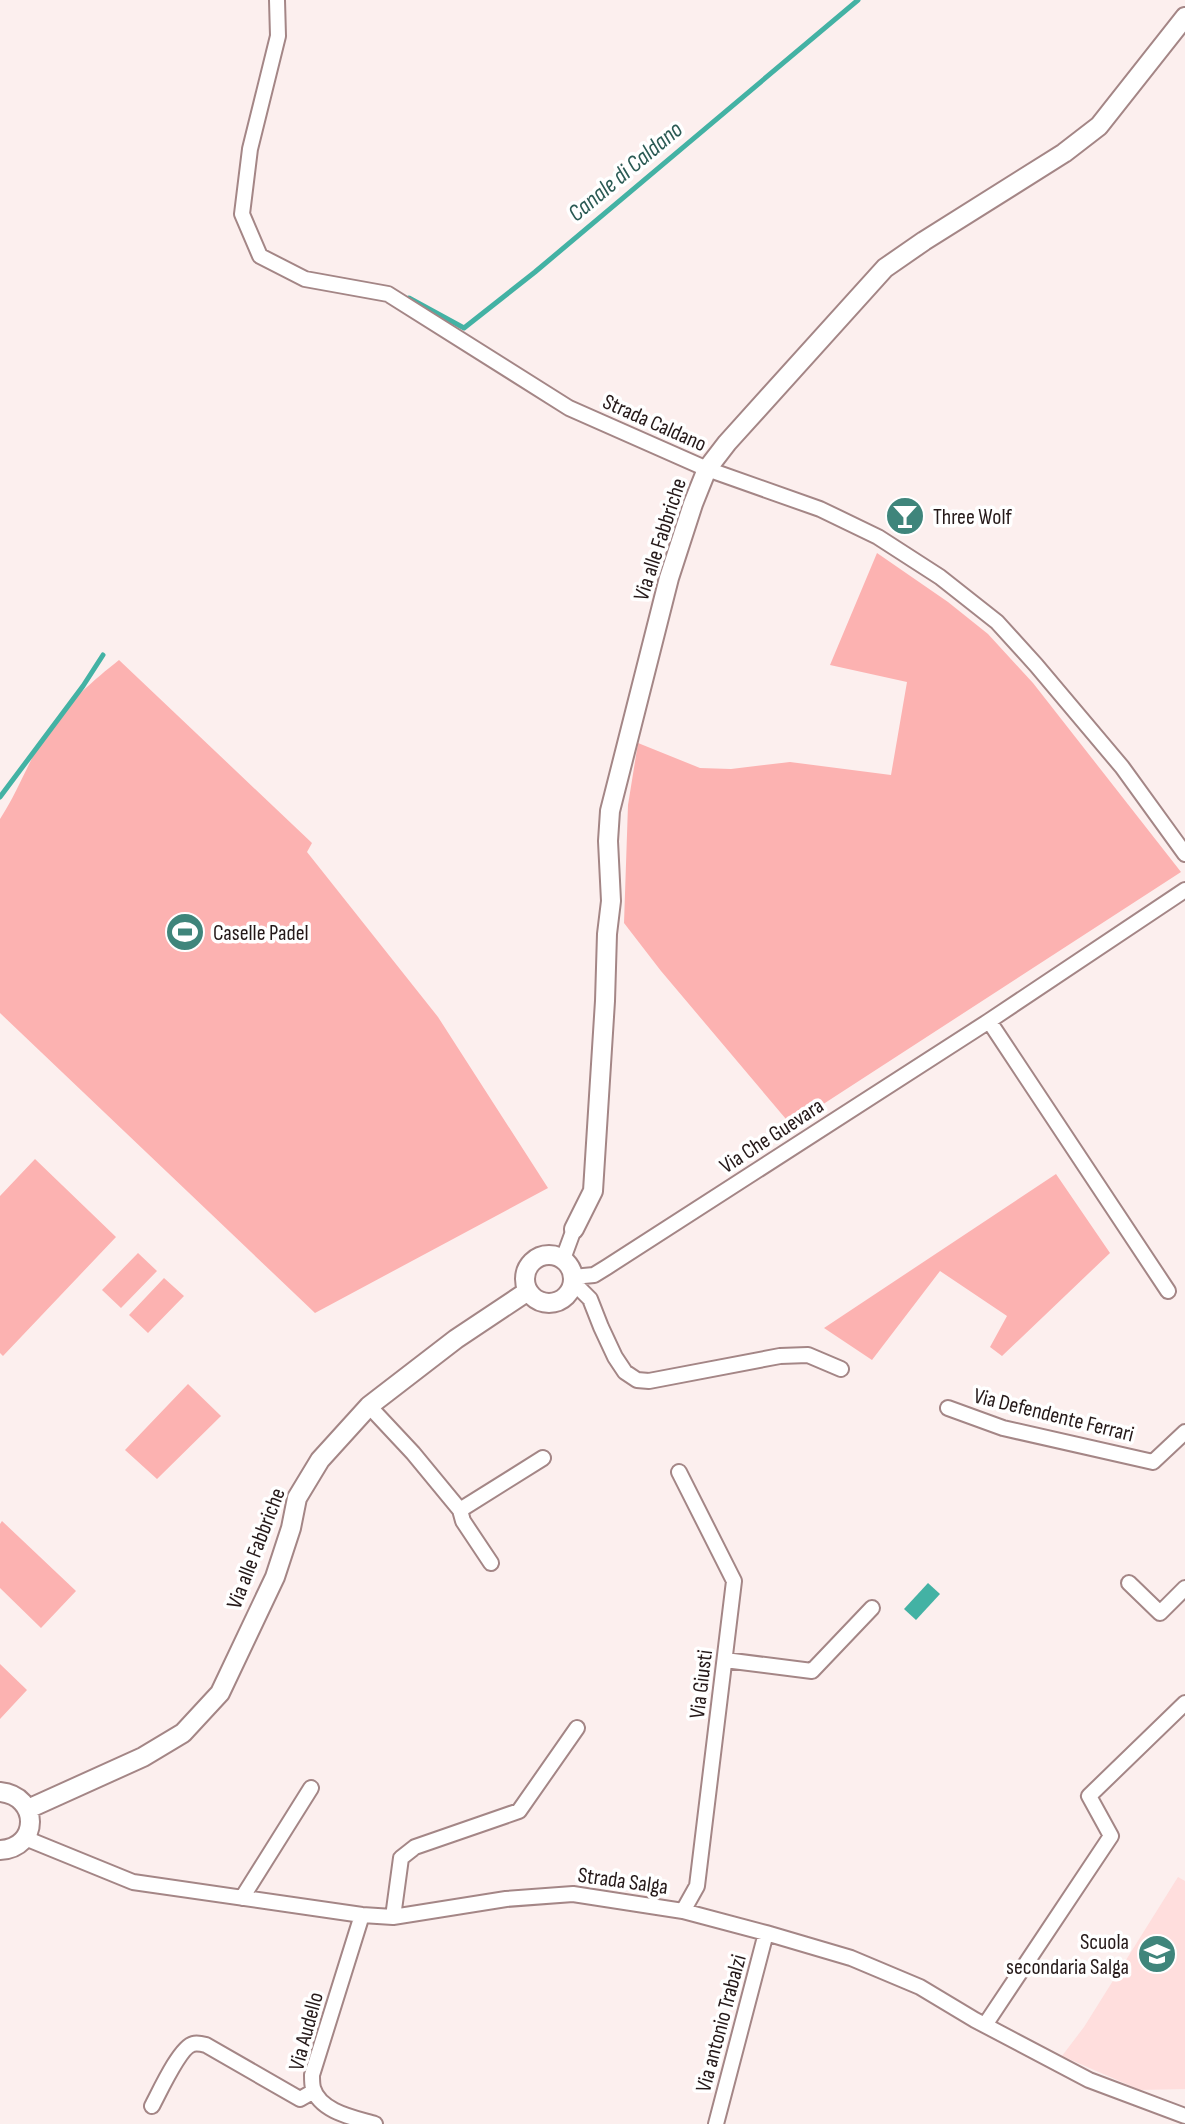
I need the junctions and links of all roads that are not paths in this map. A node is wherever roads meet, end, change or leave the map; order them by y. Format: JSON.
{"nodes":[{"id":1,"x":277,"y":0,"type":"edge"},
{"id":2,"x":1185,"y":17,"type":"edge"},
{"id":3,"x":707,"y":469,"type":"junction"},
{"id":4,"x":1185,"y":854,"type":"edge"},
{"id":5,"x":1185,"y":890,"type":"edge"},
{"id":6,"x":989,"y":1021,"type":"junction"},
{"id":7,"x":574,"y":1229,"type":"joint"},
{"id":8,"x":563,"y":1259,"type":"junction"},
{"id":9,"x":573,"y":1280,"type":"junction"},
{"id":10,"x":528,"y":1291,"type":"junction"},
{"id":11,"x":1168,"y":1291,"type":"dead end"},
{"id":12,"x":841,"y":1369,"type":"dead end"},
{"id":13,"x":369,"y":1406,"type":"junction"},
{"id":14,"x":948,"y":1408,"type":"dead end"},
{"id":15,"x":1185,"y":1432,"type":"edge"},
{"id":16,"x":543,"y":1458,"type":"dead end"},
{"id":17,"x":679,"y":1472,"type":"dead end"},
{"id":18,"x":460,"y":1510,"type":"junction"},
{"id":19,"x":491,"y":1563,"type":"dead end"},
{"id":20,"x":1129,"y":1583,"type":"dead end"},
{"id":21,"x":1185,"y":1588,"type":"edge"},
{"id":22,"x":872,"y":1608,"type":"dead end"},
{"id":23,"x":725,"y":1660,"type":"junction"},
{"id":24,"x":1185,"y":1703,"type":"edge"},
{"id":25,"x":577,"y":1728,"type":"dead end"},
{"id":26,"x":311,"y":1788,"type":"dead end"},
{"id":27,"x":0,"y":1792,"type":"edge"},
{"id":28,"x":28,"y":1809,"type":"junction"},
{"id":29,"x":25,"y":1838,"type":"junction"},
{"id":30,"x":0,"y":1850,"type":"edge"},
{"id":31,"x":242,"y":1898,"type":"junction"},
{"id":32,"x":683,"y":1911,"type":"junction"},
{"id":33,"x":362,"y":1915,"type":"junction"},
{"id":34,"x":393,"y":1917,"type":"junction"},
{"id":35,"x":766,"y":1933,"type":"junction"},
{"id":36,"x":985,"y":2025,"type":"junction"},
{"id":37,"x":314,"y":2091,"type":"junction"},
{"id":38,"x":152,"y":2106,"type":"dead end"},
{"id":39,"x":1185,"y":2116,"type":"edge"},
{"id":40,"x":375,"y":2124,"type":"edge"},
{"id":41,"x":716,"y":2124,"type":"edge"}],
"edges":[{"from":1,"to":3,"type":"street","name":"Strada Caldano"},
{"from":2,"to":3,"type":"street","name":"Via alle Fabbriche"},
{"from":3,"to":4,"type":"street","name":"Strada Caldano"},
{"from":3,"to":7,"type":"street","name":"Via alle Fabbriche"},
{"from":5,"to":6,"type":"street","name":"Via Che Guevara"},
{"from":6,"to":9,"type":"street","name":"Via Che Guevara"},
{"from":6,"to":11,"type":"street"},
{"from":7,"to":8,"type":"street"},
{"from":8,"to":9,"type":"street"},
{"from":8,"to":10,"type":"street"},
{"from":9,"to":10,"type":"street"},
{"from":9,"to":12,"type":"street"},
{"from":10,"to":13,"type":"street","name":"Via alle Fabbriche"},
{"from":13,"to":18,"type":"street"},
{"from":13,"to":28,"type":"street","name":"Via alle Fabbriche"},
{"from":14,"to":15,"type":"street","name":"Via Defendente Ferrari"},
{"from":16,"to":18,"type":"street"},
{"from":17,"to":23,"type":"street","name":"Via Giusti"},
{"from":18,"to":19,"type":"street"},
{"from":20,"to":21,"type":"street"},
{"from":22,"to":23,"type":"street"},
{"from":23,"to":32,"type":"street","name":"Via Giusti"},
{"from":24,"to":36,"type":"street"},
{"from":25,"to":34,"type":"street"},
{"from":26,"to":31,"type":"street"},
{"from":27,"to":28,"type":"street"},
{"from":28,"to":29,"type":"street"},
{"from":29,"to":30,"type":"street"},
{"from":29,"to":31,"type":"street","name":"Strada Salga"},
{"from":31,"to":33,"type":"street","name":"Strada Salga"},
{"from":32,"to":34,"type":"street","name":"Strada Salga"},
{"from":32,"to":35,"type":"street","name":"Strada Salga"},
{"from":33,"to":34,"type":"street","name":"Strada Salga"},
{"from":33,"to":37,"type":"street","name":"Via Audello"},
{"from":35,"to":36,"type":"street","name":"Strada Salga"},
{"from":35,"to":41,"type":"street","name":"Via antonio Trabalzi"},
{"from":36,"to":39,"type":"street","name":"Strada Salga"},
{"from":37,"to":38,"type":"street"},
{"from":37,"to":40,"type":"street","name":"Via Audello"}]}
